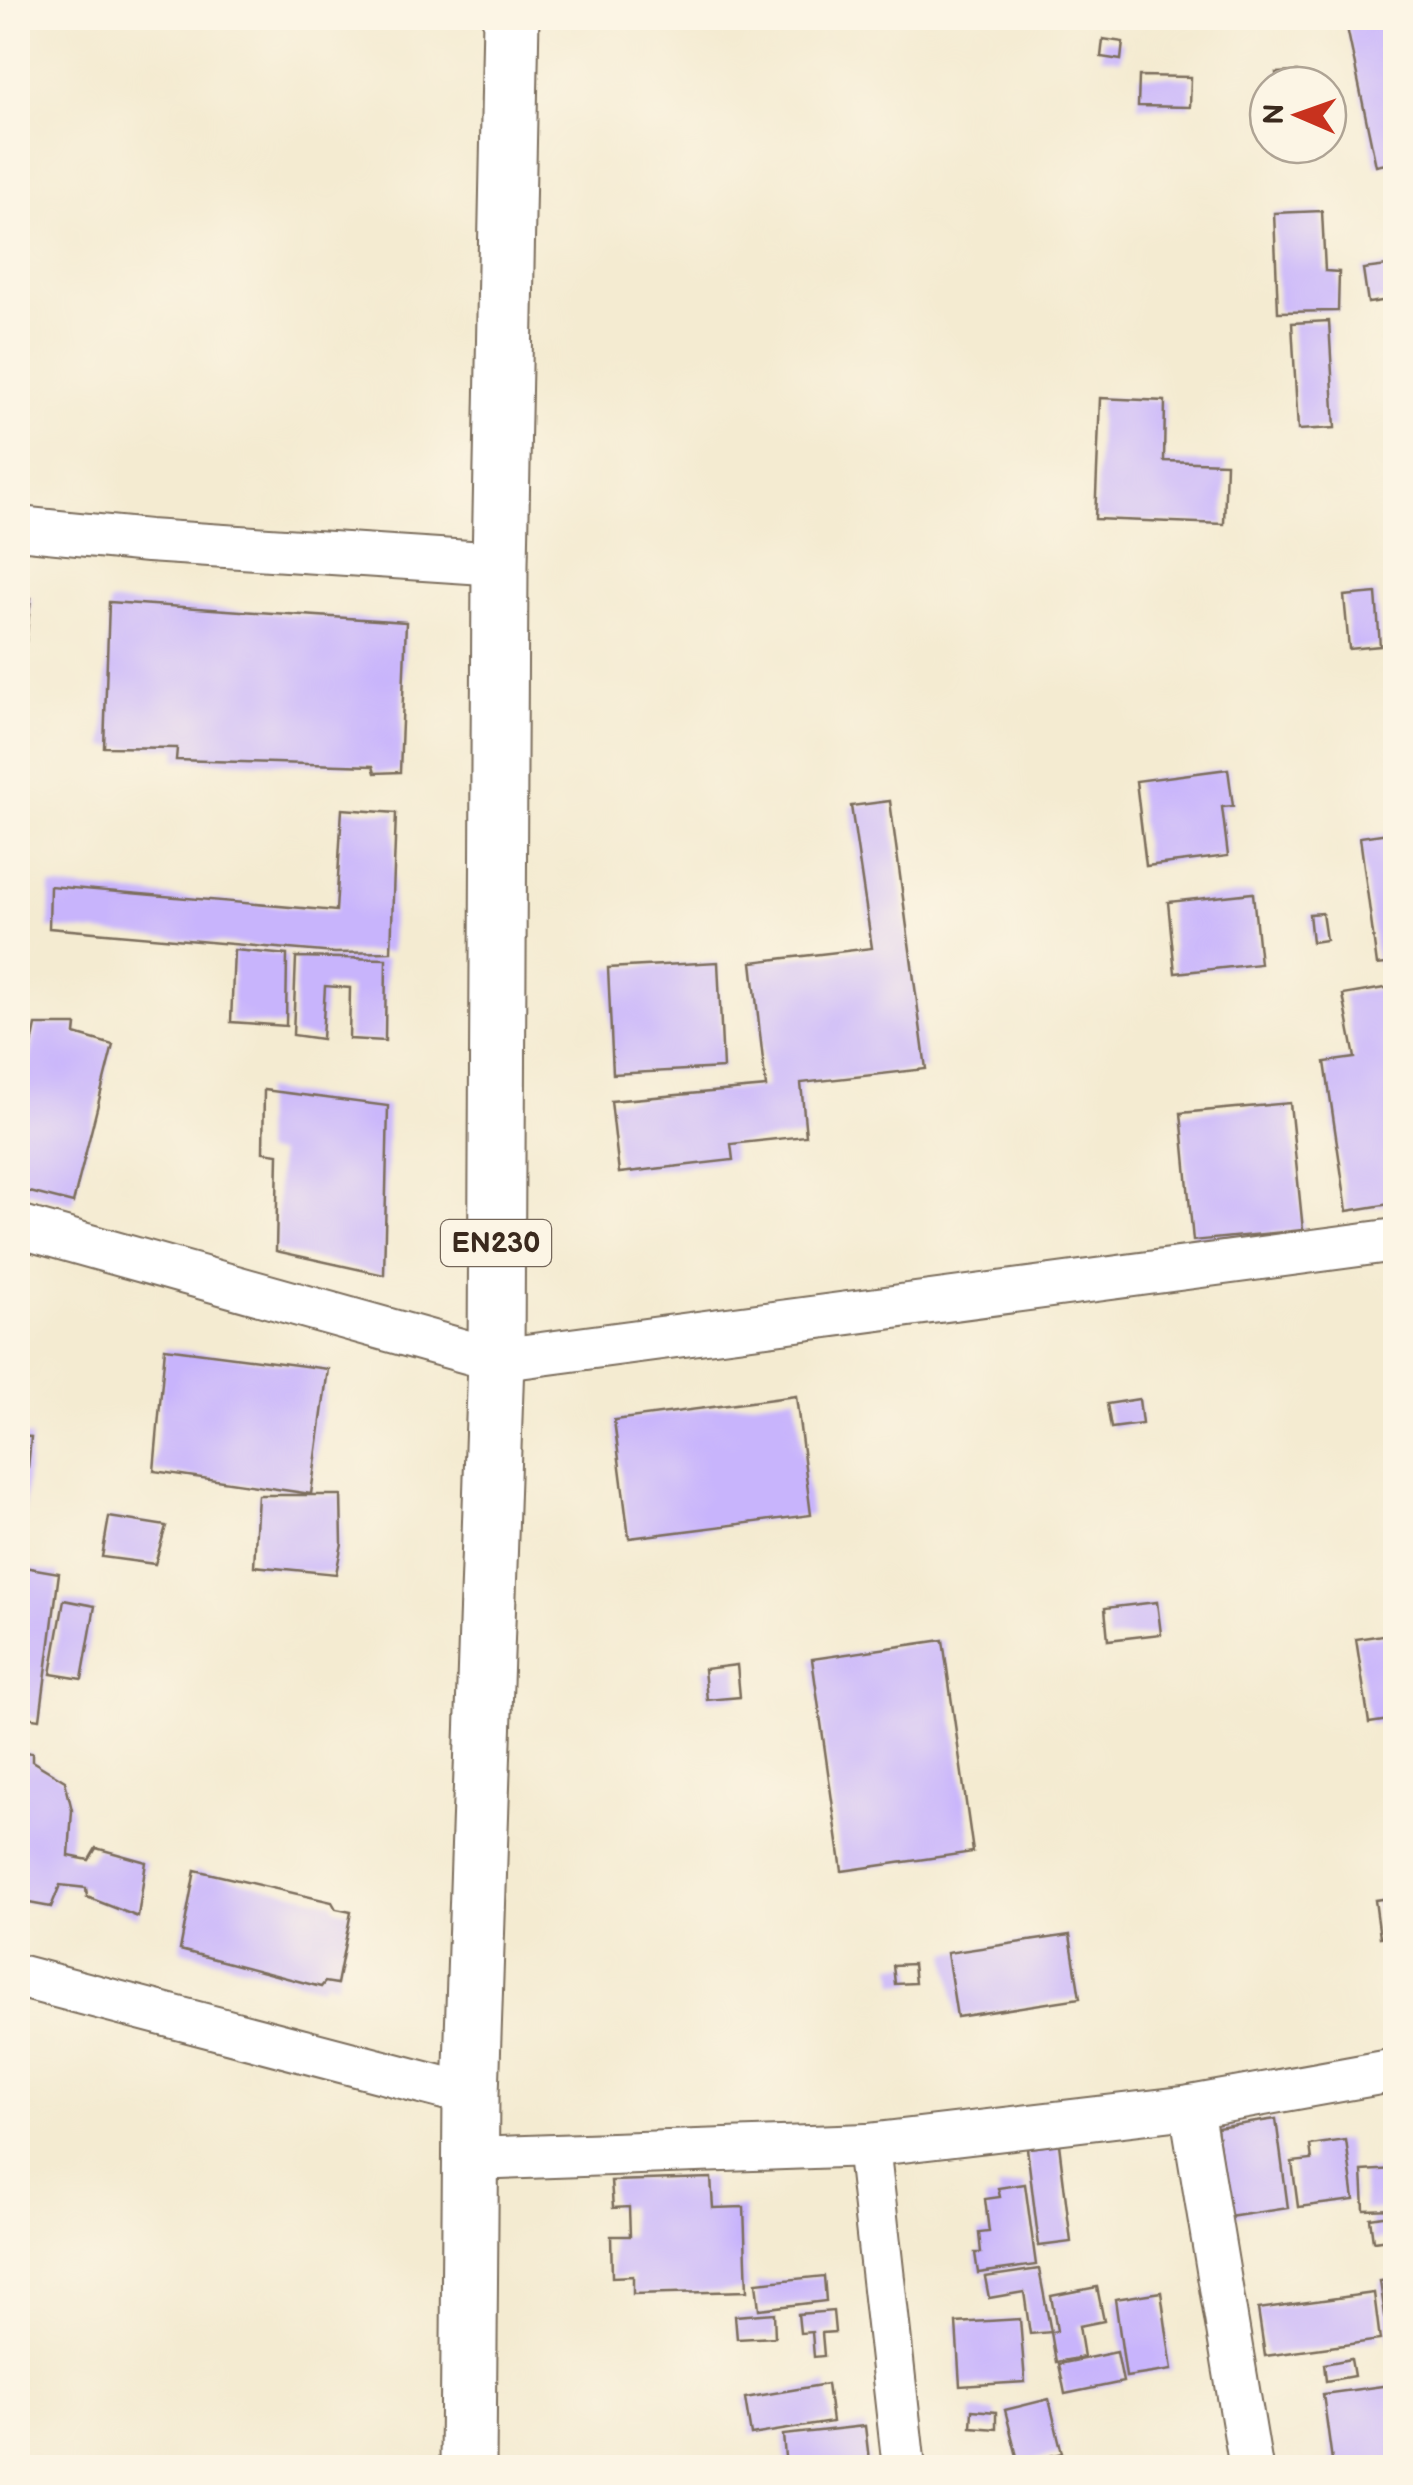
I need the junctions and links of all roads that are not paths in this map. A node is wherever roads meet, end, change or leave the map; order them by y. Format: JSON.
{"nodes":[{"id":1,"x":511,"y":18,"type":"edge"},
{"id":2,"x":18,"y":528,"type":"edge"},
{"id":3,"x":500,"y":564,"type":"junction"},
{"id":4,"x":18,"y":1226,"type":"edge"},
{"id":5,"x":1396,"y":1240,"type":"edge"},
{"id":6,"x":496,"y":1360,"type":"junction"},
{"id":7,"x":18,"y":1976,"type":"edge"},
{"id":8,"x":1396,"y":2070,"type":"edge"},
{"id":9,"x":471,"y":2095,"type":"junction"},
{"id":10,"x":1191,"y":2107,"type":"junction"},
{"id":11,"x":868,"y":2145,"type":"junction"},
{"id":12,"x":470,"y":2159,"type":"junction"},
{"id":13,"x":468,"y":2468,"type":"edge"},
{"id":14,"x":904,"y":2468,"type":"edge"},
{"id":15,"x":1250,"y":2468,"type":"edge"}],
"edges":[{"from":1,"to":3,"type":"main road","number":"EN230"},
{"from":2,"to":3,"type":"street"},
{"from":3,"to":6,"type":"main road","number":"EN230"},
{"from":4,"to":6,"type":"street"},
{"from":5,"to":6,"type":"street"},
{"from":6,"to":9,"type":"main road","number":"EN230"},
{"from":7,"to":9,"type":"street"},
{"from":8,"to":10,"type":"street"},
{"from":9,"to":12,"type":"main road","number":"EN230"},
{"from":10,"to":11,"type":"street"},
{"from":10,"to":15,"type":"street"},
{"from":11,"to":12,"type":"street"},
{"from":11,"to":14,"type":"street"},
{"from":12,"to":13,"type":"main road","number":"EN230"}]}
